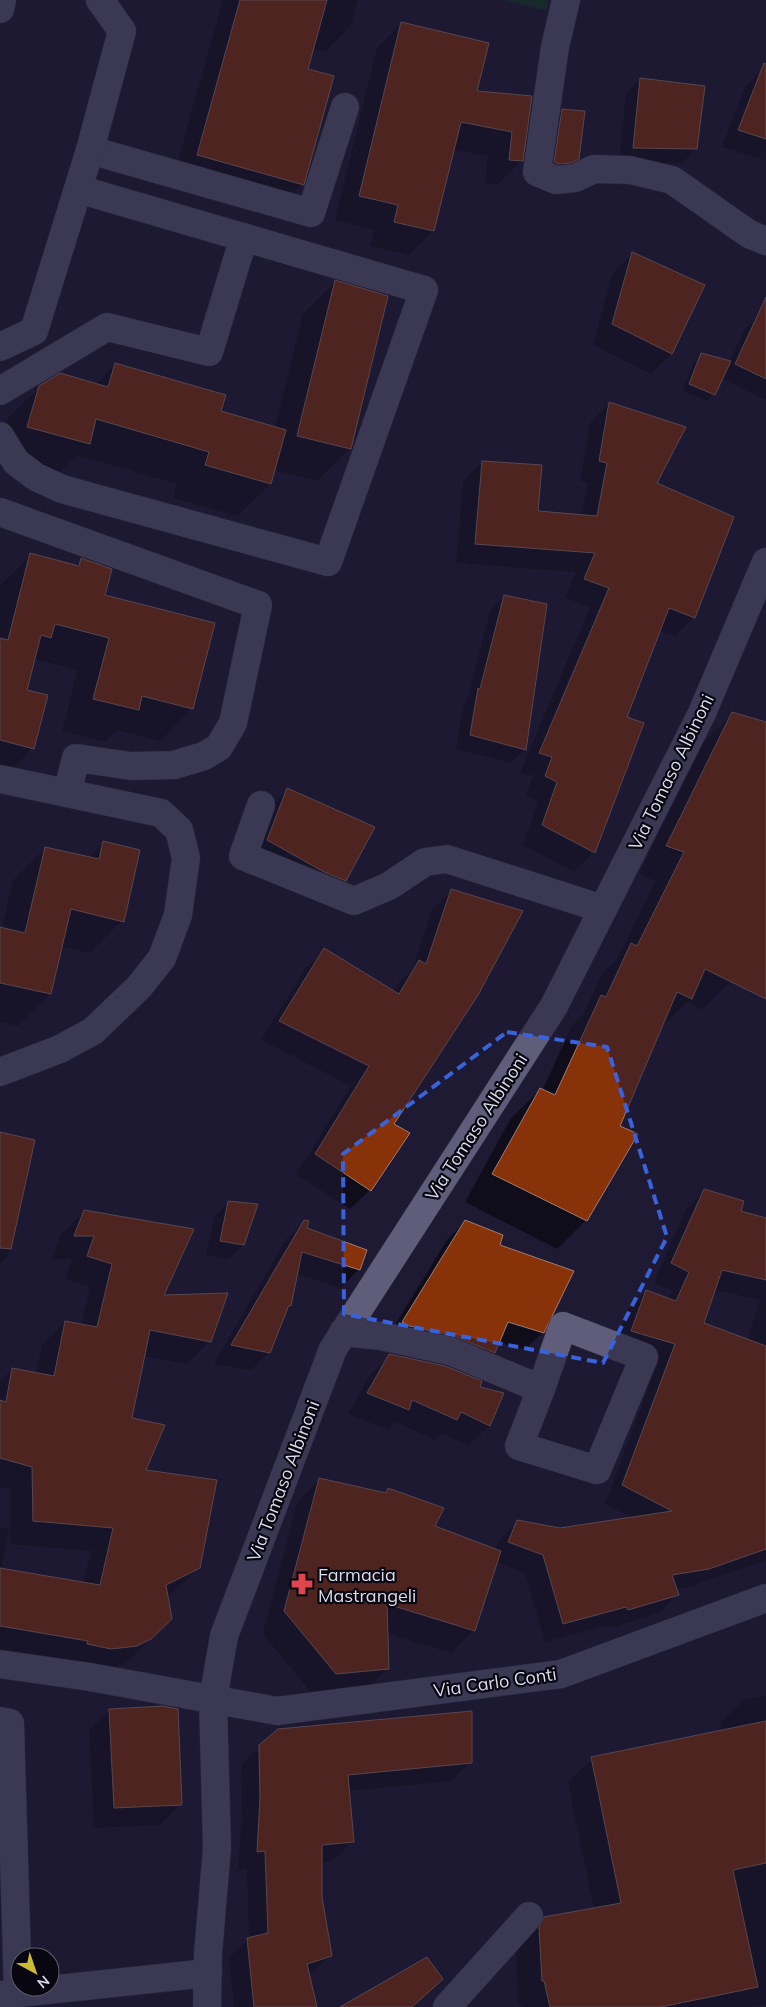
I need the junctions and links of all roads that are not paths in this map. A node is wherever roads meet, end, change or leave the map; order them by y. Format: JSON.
{"nodes":[{"id":1,"x":2,"y":0,"type":"edge"},
{"id":2,"x":100,"y":0,"type":"edge"},
{"id":3,"x":566,"y":0,"type":"edge"},
{"id":4,"x":0,"y":9,"type":"edge"},
{"id":5,"x":345,"y":107,"type":"dead end"},
{"id":6,"x":90,"y":150,"type":"junction"},
{"id":7,"x":78,"y":189,"type":"junction"},
{"id":8,"x":244,"y":237,"type":"junction"},
{"id":9,"x":766,"y":241,"type":"edge"},
{"id":10,"x":0,"y":347,"type":"edge"},
{"id":11,"x":0,"y":391,"type":"edge"},
{"id":12,"x":0,"y":436,"type":"edge"},
{"id":13,"x":0,"y":512,"type":"edge"},
{"id":14,"x":766,"y":562,"type":"edge"},
{"id":15,"x":0,"y":779,"type":"edge"},
{"id":16,"x":67,"y":793,"type":"junction"},
{"id":17,"x":261,"y":805,"type":"dead end"},
{"id":18,"x":603,"y":909,"type":"junction"},
{"id":19,"x":0,"y":1072,"type":"edge"},
{"id":20,"x":343,"y":1332,"type":"junction"},
{"id":21,"x":541,"y":1389,"type":"junction"},
{"id":22,"x":766,"y":1598,"type":"edge"},
{"id":23,"x":0,"y":1664,"type":"edge"},
{"id":24,"x":213,"y":1699,"type":"junction"},
{"id":25,"x":0,"y":1721,"type":"edge"},
{"id":26,"x":529,"y":1916,"type":"dead end"},
{"id":27,"x":208,"y":1973,"type":"junction"},
{"id":28,"x":9,"y":1994,"type":"edge"},
{"id":29,"x":207,"y":2007,"type":"edge"},
{"id":30,"x":447,"y":2007,"type":"edge"}],
"edges":[{"from":1,"to":4,"type":"street"},
{"from":2,"to":6,"type":"street"},
{"from":3,"to":9,"type":"street"},
{"from":5,"to":6,"type":"street"},
{"from":6,"to":7,"type":"street"},
{"from":7,"to":8,"type":"street"},
{"from":7,"to":10,"type":"street"},
{"from":8,"to":11,"type":"street"},
{"from":8,"to":12,"type":"street"},
{"from":13,"to":16,"type":"street"},
{"from":14,"to":18,"type":"street","name":"Via Tomaso Albinoni"},
{"from":15,"to":16,"type":"street"},
{"from":16,"to":19,"type":"street"},
{"from":17,"to":18,"type":"street"},
{"from":18,"to":20,"type":"street","name":"Via Tomaso Albinoni"},
{"from":20,"to":21,"type":"street"},
{"from":20,"to":24,"type":"street","name":"Via Tomaso Albinoni"},
{"from":21,"to":21,"type":"street"},
{"from":22,"to":24,"type":"street","name":"Via Carlo Conti"},
{"from":23,"to":24,"type":"street","name":"Via Carlo Conti"},
{"from":24,"to":27,"type":"street","name":"Via Tomaso Albinoni"},
{"from":25,"to":28,"type":"street"},
{"from":26,"to":30,"type":"street"},
{"from":27,"to":28,"type":"street"},
{"from":27,"to":29,"type":"street","name":"Via Tomaso Albinoni"}]}
